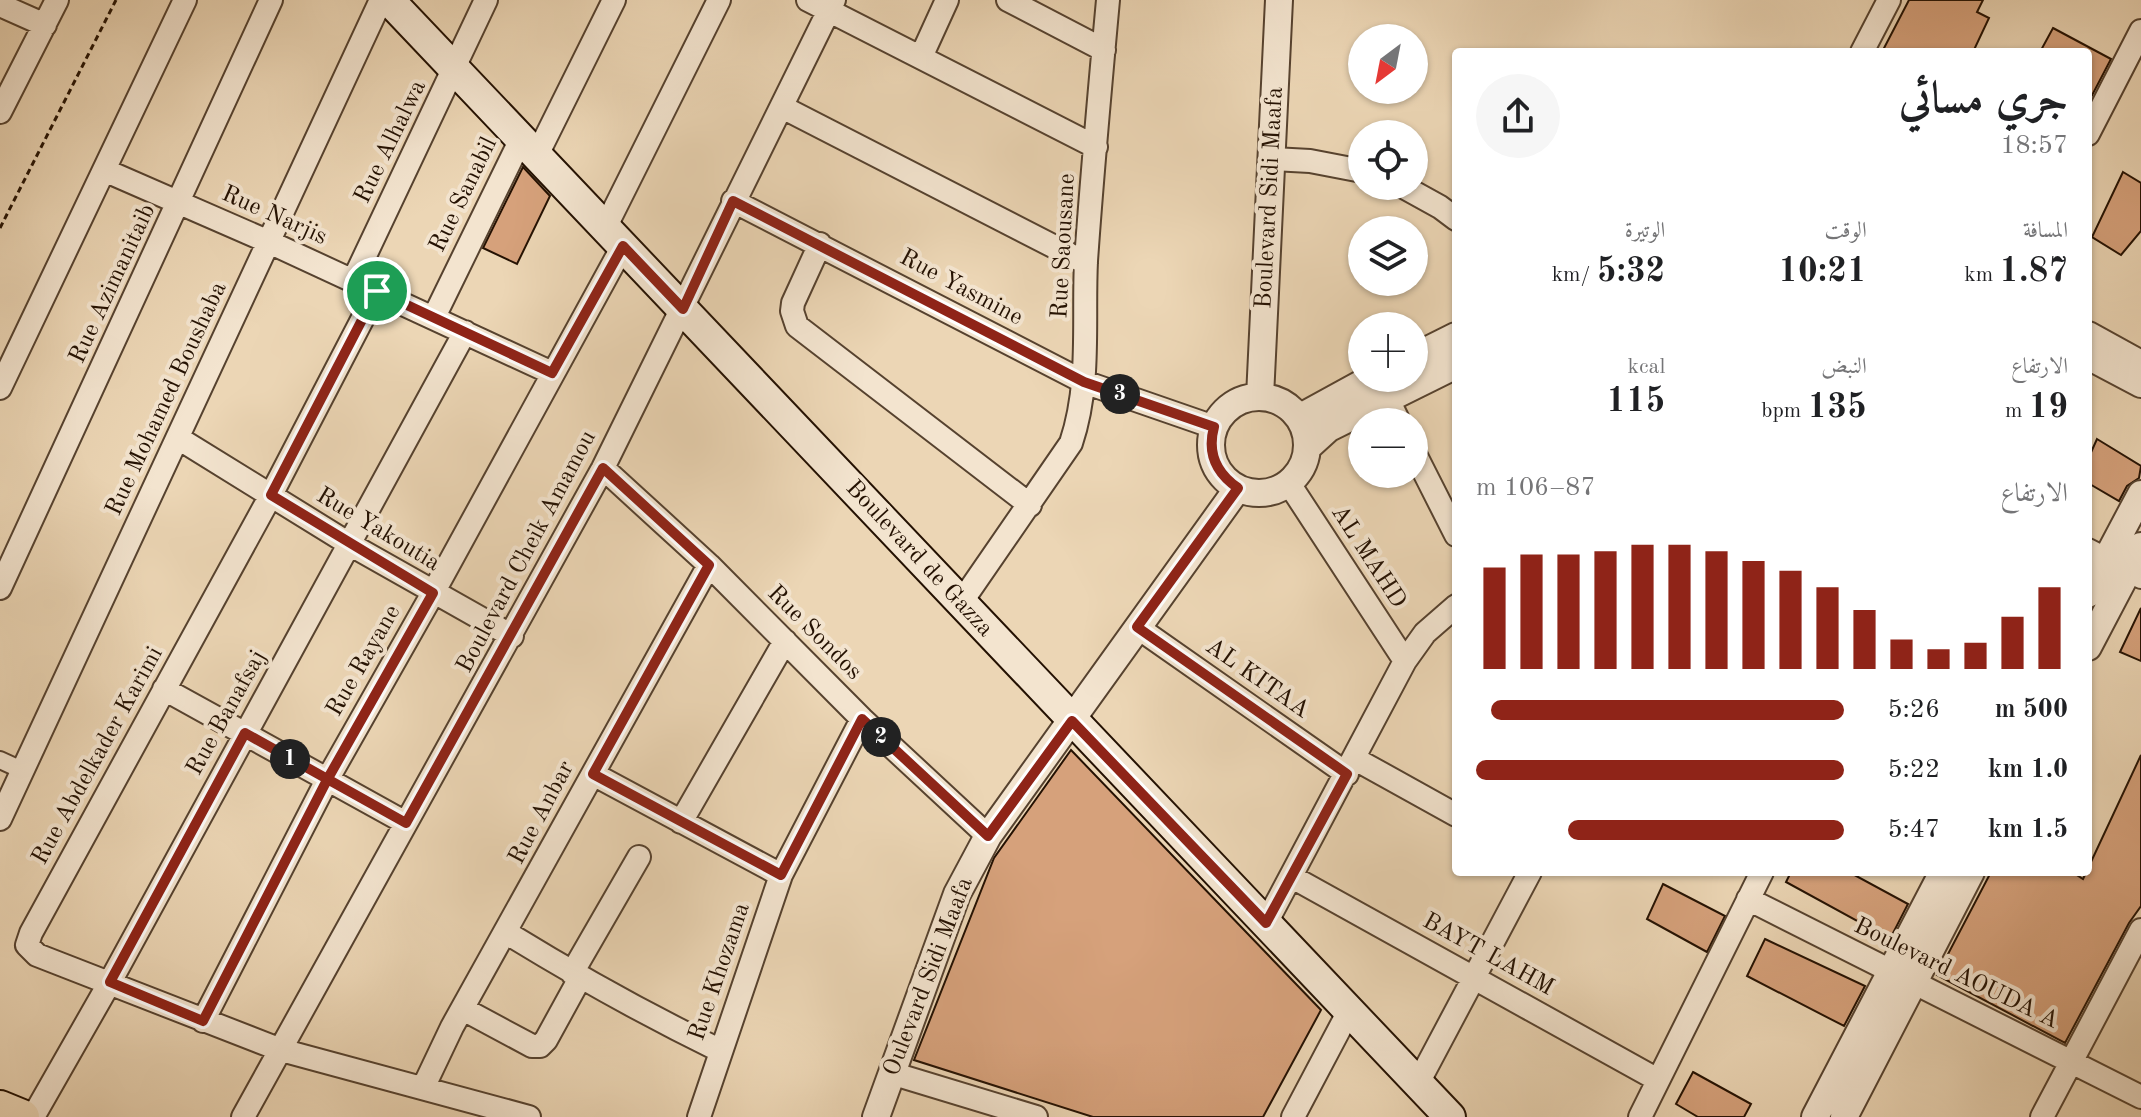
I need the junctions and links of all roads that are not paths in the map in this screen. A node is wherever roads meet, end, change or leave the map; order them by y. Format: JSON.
{"nodes":[{"id":1,"x":57,"y":0,"type":"edge"},
{"id":2,"x":185,"y":0,"type":"edge"},
{"id":3,"x":271,"y":0,"type":"edge"},
{"id":4,"x":381,"y":0,"type":"edge"},
{"id":5,"x":389,"y":0,"type":"edge"},
{"id":6,"x":486,"y":0,"type":"edge"},
{"id":7,"x":614,"y":0,"type":"edge"},
{"id":8,"x":719,"y":0,"type":"edge"},
{"id":9,"x":808,"y":0,"type":"edge"},
{"id":10,"x":947,"y":0,"type":"edge"},
{"id":11,"x":1008,"y":0,"type":"edge"},
{"id":12,"x":1108,"y":0,"type":"edge"},
{"id":13,"x":1279,"y":0,"type":"edge"},
{"id":14,"x":1889,"y":0,"type":"edge"},
{"id":15,"x":0,"y":5,"type":"edge"},
{"id":16,"x":831,"y":6,"type":"edge"},
{"id":17,"x":45,"y":25,"type":"junction"},
{"id":18,"x":2141,"y":31,"type":"edge"},
{"id":19,"x":1864,"y":48,"type":"edge"},
{"id":20,"x":1104,"y":50,"type":"junction"},
{"id":21,"x":921,"y":57,"type":"junction"},
{"id":22,"x":455,"y":69,"type":"junction"},
{"id":23,"x":782,"y":107,"type":"junction"},
{"id":24,"x":0,"y":112,"type":"edge"},
{"id":25,"x":2092,"y":126,"type":"edge"},
{"id":26,"x":529,"y":147,"type":"junction"},
{"id":27,"x":1096,"y":147,"type":"junction"},
{"id":28,"x":1273,"y":159,"type":"junction"},
{"id":29,"x":1348,"y":168,"type":"edge"},
{"id":30,"x":104,"y":170,"type":"junction"},
{"id":31,"x":1427,"y":200,"type":"edge"},
{"id":32,"x":733,"y":201,"type":"junction"},
{"id":33,"x":179,"y":202,"type":"junction"},
{"id":34,"x":1452,"y":216,"type":"edge"},
{"id":35,"x":614,"y":237,"type":"junction"},
{"id":36,"x":269,"y":242,"type":"junction"},
{"id":37,"x":820,"y":244,"type":"junction"},
{"id":38,"x":1086,"y":263,"type":"junction"},
{"id":39,"x":353,"y":281,"type":"junction"},
{"id":40,"x":377,"y":291,"type":"junction"},
{"id":41,"x":683,"y":309,"type":"junction"},
{"id":42,"x":434,"y":317,"type":"junction"},
{"id":43,"x":465,"y":332,"type":"junction"},
{"id":44,"x":2092,"y":337,"type":"edge"},
{"id":45,"x":1452,"y":338,"type":"edge"},
{"id":46,"x":1428,"y":350,"type":"edge"},
{"id":47,"x":2092,"y":358,"type":"edge"},
{"id":48,"x":2141,"y":364,"type":"edge"},
{"id":49,"x":1452,"y":366,"type":"edge"},
{"id":50,"x":1428,"y":372,"type":"edge"},
{"id":51,"x":552,"y":373,"type":"junction"},
{"id":52,"x":1084,"y":382,"type":"junction"},
{"id":53,"x":2141,"y":384,"type":"edge"},
{"id":54,"x":0,"y":388,"type":"edge"},
{"id":55,"x":1362,"y":392,"type":"edge"},
{"id":56,"x":1371,"y":392,"type":"edge"},
{"id":57,"x":1260,"y":397,"type":"junction"},
{"id":58,"x":1299,"y":418,"type":"junction"},
{"id":59,"x":1214,"y":427,"type":"junction"},
{"id":60,"x":178,"y":438,"type":"junction"},
{"id":61,"x":1307,"y":448,"type":"junction"},
{"id":62,"x":603,"y":468,"type":"junction"},
{"id":63,"x":1428,"y":480,"type":"edge"},
{"id":64,"x":1288,"y":482,"type":"junction"},
{"id":65,"x":1238,"y":488,"type":"junction"},
{"id":66,"x":2141,"y":494,"type":"edge"},
{"id":67,"x":271,"y":495,"type":"junction"},
{"id":68,"x":1030,"y":505,"type":"junction"},
{"id":69,"x":1452,"y":527,"type":"edge"},
{"id":70,"x":351,"y":545,"type":"junction"},
{"id":71,"x":2141,"y":546,"type":"edge"},
{"id":72,"x":2116,"y":564,"type":"edge"},
{"id":73,"x":709,"y":565,"type":"junction"},
{"id":74,"x":0,"y":588,"type":"edge"},
{"id":75,"x":2092,"y":590,"type":"edge"},
{"id":76,"x":433,"y":593,"type":"junction"},
{"id":77,"x":960,"y":604,"type":"junction"},
{"id":78,"x":1452,"y":609,"type":"edge"},
{"id":79,"x":1137,"y":627,"type":"junction"},
{"id":80,"x":2092,"y":635,"type":"edge"},
{"id":81,"x":512,"y":636,"type":"junction"},
{"id":82,"x":785,"y":641,"type":"junction"},
{"id":83,"x":1405,"y":661,"type":"junction"},
{"id":84,"x":164,"y":689,"type":"junction"},
{"id":85,"x":862,"y":719,"type":"junction"},
{"id":86,"x":1072,"y":721,"type":"junction"},
{"id":87,"x":245,"y":733,"type":"junction"},
{"id":88,"x":0,"y":760,"type":"edge"},
{"id":89,"x":1351,"y":766,"type":"junction"},
{"id":90,"x":24,"y":771,"type":"junction"},
{"id":91,"x":593,"y":774,"type":"junction"},
{"id":92,"x":327,"y":780,"type":"junction"},
{"id":93,"x":1452,"y":813,"type":"edge"},
{"id":94,"x":0,"y":819,"type":"edge"},
{"id":95,"x":681,"y":822,"type":"junction"},
{"id":96,"x":406,"y":823,"type":"junction"},
{"id":97,"x":988,"y":836,"type":"junction"},
{"id":98,"x":639,"y":857,"type":"dead end"},
{"id":99,"x":781,"y":875,"type":"junction"},
{"id":100,"x":1528,"y":876,"type":"edge"},
{"id":101,"x":1760,"y":876,"type":"edge"},
{"id":102,"x":1941,"y":876,"type":"edge"},
{"id":103,"x":1968,"y":876,"type":"edge"},
{"id":104,"x":1292,"y":877,"type":"junction"},
{"id":105,"x":1748,"y":899,"type":"junction"},
{"id":106,"x":1266,"y":923,"type":"junction"},
{"id":107,"x":2141,"y":930,"type":"edge"},
{"id":108,"x":507,"y":933,"type":"junction"},
{"id":109,"x":576,"y":975,"type":"junction"},
{"id":110,"x":1902,"y":977,"type":"junction"},
{"id":111,"x":1475,"y":978,"type":"junction"},
{"id":112,"x":110,"y":982,"type":"junction"},
{"id":113,"x":463,"y":1009,"type":"junction"},
{"id":114,"x":1349,"y":1011,"type":"junction"},
{"id":115,"x":203,"y":1021,"type":"junction"},
{"id":116,"x":281,"y":1050,"type":"junction"},
{"id":117,"x":721,"y":1051,"type":"junction"},
{"id":118,"x":2072,"y":1060,"type":"junction"},
{"id":119,"x":891,"y":1073,"type":"junction"},
{"id":120,"x":1658,"y":1080,"type":"junction"},
{"id":121,"x":1418,"y":1083,"type":"junction"},
{"id":122,"x":423,"y":1088,"type":"junction"},
{"id":123,"x":2141,"y":1097,"type":"edge"},
{"id":124,"x":0,"y":1108,"type":"edge"},
{"id":125,"x":22,"y":1117,"type":"edge"},
{"id":126,"x":33,"y":1117,"type":"edge"},
{"id":127,"x":243,"y":1117,"type":"edge"},
{"id":128,"x":529,"y":1117,"type":"edge"},
{"id":129,"x":699,"y":1117,"type":"edge"},
{"id":130,"x":876,"y":1117,"type":"edge"},
{"id":131,"x":1036,"y":1117,"type":"edge"},
{"id":132,"x":1293,"y":1117,"type":"edge"},
{"id":133,"x":1450,"y":1117,"type":"edge"},
{"id":134,"x":1640,"y":1117,"type":"edge"},
{"id":135,"x":1815,"y":1117,"type":"edge"},
{"id":136,"x":1844,"y":1117,"type":"edge"},
{"id":137,"x":2042,"y":1117,"type":"edge"}],
"edges":[{"from":1,"to":17,"type":"street"},
{"from":2,"to":30,"type":"street"},
{"from":3,"to":33,"type":"street","name":"Rue Azimanitaib"},
{"from":4,"to":36,"type":"street","name":"Rue Mohamed Boushaba"},
{"from":5,"to":22,"type":"main road","name":"Boulevard de Gazza"},
{"from":6,"to":22,"type":"street","name":"Rue Alhalwa"},
{"from":7,"to":26,"type":"street","name":"Rue Sanabil"},
{"from":8,"to":35,"type":"street","name":"Rue Rayane"},
{"from":9,"to":16,"type":"street"},
{"from":10,"to":21,"type":"street"},
{"from":11,"to":20,"type":"street"},
{"from":12,"to":20,"type":"street","name":"Rue Saousane"},
{"from":13,"to":28,"type":"street","name":"Boulevard Sidi Maafa"},
{"from":14,"to":19,"type":"street"},
{"from":15,"to":17,"type":"street"},
{"from":16,"to":21,"type":"street"},
{"from":16,"to":23,"type":"street","name":"Boulevard Cheik Amamou"},
{"from":17,"to":24,"type":"street"},
{"from":18,"to":25,"type":"street"},
{"from":20,"to":27,"type":"street","name":"Rue Saousane"},
{"from":21,"to":27,"type":"street"},
{"from":22,"to":26,"type":"main road","name":"Boulevard de Gazza"},
{"from":22,"to":39,"type":"street","name":"Rue Alhalwa"},
{"from":23,"to":32,"type":"street","name":"Boulevard Cheik Amamou"},
{"from":23,"to":38,"type":"street"},
{"from":26,"to":35,"type":"main road","name":"Boulevard de Gazza"},
{"from":26,"to":42,"type":"street","name":"Rue Sanabil"},
{"from":27,"to":38,"type":"street","name":"Rue Saousane"},
{"from":28,"to":29,"type":"street"},
{"from":28,"to":57,"type":"street","name":"Boulevard Sidi Maafa"},
{"from":30,"to":33,"type":"street","name":"Rue Narjis"},
{"from":30,"to":54,"type":"street"},
{"from":31,"to":34,"type":"street"},
{"from":32,"to":37,"type":"street","name":"Rue Yasmine"},
{"from":32,"to":41,"type":"street","name":"Boulevard Cheik Amamou"},
{"from":33,"to":36,"type":"street","name":"Rue Narjis"},
{"from":33,"to":74,"type":"street","name":"Rue Azimanitaib"},
{"from":35,"to":41,"type":"main road","name":"Boulevard de Gazza"},
{"from":35,"to":51,"type":"street","name":"Rue Rayane"},
{"from":36,"to":39,"type":"street","name":"Rue Narjis"},
{"from":36,"to":60,"type":"street","name":"Rue Mohamed Boushaba"},
{"from":37,"to":52,"type":"street","name":"Rue Yasmine"},
{"from":37,"to":68,"type":"street"},
{"from":38,"to":52,"type":"street","name":"Rue Saousane"},
{"from":39,"to":40,"type":"street","name":"Rue Narjis"},
{"from":40,"to":42,"type":"street","name":"Rue Narjis"},
{"from":40,"to":67,"type":"street","name":"Rue Abdelkader Karimi"},
{"from":41,"to":62,"type":"street","name":"Boulevard Cheik Amamou"},
{"from":41,"to":77,"type":"main road","name":"Boulevard de Gazza"},
{"from":42,"to":43,"type":"street","name":"Rue Narjis"},
{"from":43,"to":51,"type":"street","name":"Rue Narjis"},
{"from":43,"to":70,"type":"street","name":"Rue Banafsaj"},
{"from":44,"to":48,"type":"street"},
{"from":45,"to":46,"type":"street"},
{"from":47,"to":53,"type":"street"},
{"from":49,"to":50,"type":"street"},
{"from":51,"to":76,"type":"street","name":"Rue Rayane"},
{"from":52,"to":59,"type":"street","name":"Rue Yasmine"},
{"from":52,"to":68,"type":"street","name":"Rue Saousane"},
{"from":55,"to":58,"type":"street"},
{"from":56,"to":61,"type":"street"},
{"from":57,"to":58,"type":"street"},
{"from":57,"to":59,"type":"street"},
{"from":58,"to":61,"type":"street"},
{"from":59,"to":65,"type":"street"},
{"from":60,"to":67,"type":"street","name":"Rue Yakoutia"},
{"from":60,"to":90,"type":"street","name":"Rue Mohamed Boushaba"},
{"from":61,"to":64,"type":"street"},
{"from":62,"to":73,"type":"street","name":"Rue Sondos"},
{"from":62,"to":81,"type":"street","name":"Boulevard Cheik Amamou"},
{"from":63,"to":69,"type":"street"},
{"from":64,"to":65,"type":"street"},
{"from":64,"to":83,"type":"street","name":"AL MAHD"},
{"from":65,"to":79,"type":"street","name":"Oulevard Sidi Maafa"},
{"from":66,"to":72,"type":"street"},
{"from":67,"to":70,"type":"street","name":"Rue Yakoutia"},
{"from":67,"to":84,"type":"street","name":"Rue Abdelkader Karimi"},
{"from":68,"to":77,"type":"street","name":"Rue Saousane"},
{"from":70,"to":76,"type":"street","name":"Rue Yakoutia"},
{"from":70,"to":87,"type":"street","name":"Rue Banafsaj"},
{"from":71,"to":72,"type":"street"},
{"from":72,"to":75,"type":"street"},
{"from":72,"to":80,"type":"street"},
{"from":73,"to":82,"type":"street","name":"Rue Sondos"},
{"from":73,"to":91,"type":"street","name":"Rue Anbar"},
{"from":76,"to":81,"type":"street","name":"Rue Yakoutia"},
{"from":76,"to":92,"type":"street","name":"Rue Rayane"},
{"from":77,"to":86,"type":"main road","name":"Boulevard de Gazza"},
{"from":78,"to":83,"type":"street"},
{"from":79,"to":86,"type":"street","name":"Oulevard Sidi Maafa"},
{"from":79,"to":89,"type":"street","name":"AL KITAA"},
{"from":81,"to":96,"type":"street","name":"Boulevard Cheik Amamou"},
{"from":82,"to":85,"type":"street","name":"Rue Sondos"},
{"from":82,"to":95,"type":"street"},
{"from":83,"to":89,"type":"street"},
{"from":84,"to":87,"type":"street"},
{"from":84,"to":112,"type":"street","name":"Rue Abdelkader Karimi"},
{"from":85,"to":97,"type":"street","name":"Rue Sondos"},
{"from":85,"to":99,"type":"street","name":"Rue Khozama"},
{"from":86,"to":97,"type":"street","name":"Oulevard Sidi Maafa"},
{"from":86,"to":106,"type":"main road","name":"Boulevard de Gazza"},
{"from":87,"to":92,"type":"street"},
{"from":87,"to":112,"type":"street","name":"Rue Banafsaj"},
{"from":88,"to":90,"type":"street"},
{"from":89,"to":93,"type":"street","name":"AL KITAA"},
{"from":89,"to":104,"type":"street"},
{"from":90,"to":94,"type":"street","name":"Rue Mohamed Boushaba"},
{"from":91,"to":95,"type":"street"},
{"from":91,"to":108,"type":"street","name":"Rue Anbar"},
{"from":92,"to":96,"type":"street"},
{"from":92,"to":115,"type":"street","name":"Rue Rayane"},
{"from":95,"to":99,"type":"street"},
{"from":96,"to":116,"type":"street","name":"Boulevard Cheik Amamou"},
{"from":97,"to":119,"type":"street","name":"Oulevard Sidi Maafa"},
{"from":98,"to":109,"type":"street"},
{"from":99,"to":117,"type":"street","name":"Rue Khozama"},
{"from":100,"to":111,"type":"street"},
{"from":101,"to":105,"type":"street"},
{"from":102,"to":110,"type":"street"},
{"from":103,"to":110,"type":"street"},
{"from":104,"to":106,"type":"street"},
{"from":104,"to":111,"type":"street","name":"BAYT LAHM"},
{"from":105,"to":110,"type":"street","name":"Boulevard AOUDA A"},
{"from":105,"to":120,"type":"street"},
{"from":106,"to":114,"type":"main road","name":"Boulevard de Gazza"},
{"from":107,"to":118,"type":"street"},
{"from":108,"to":109,"type":"street"},
{"from":108,"to":113,"type":"street","name":"Rue Anbar"},
{"from":109,"to":113,"type":"street"},
{"from":109,"to":117,"type":"street"},
{"from":110,"to":118,"type":"street","name":"Boulevard AOUDA A"},
{"from":110,"to":135,"type":"street"},
{"from":110,"to":136,"type":"street"},
{"from":111,"to":120,"type":"street","name":"BAYT LAHM"},
{"from":111,"to":121,"type":"street"},
{"from":112,"to":115,"type":"street","name":"Rue Abdelkader Karimi"},
{"from":112,"to":126,"type":"street","name":"Rue Banafsaj"},
{"from":113,"to":122,"type":"street","name":"Rue Anbar"},
{"from":114,"to":121,"type":"main road","name":"Boulevard de Gazza"},
{"from":114,"to":132,"type":"street"},
{"from":115,"to":116,"type":"street","name":"Rue Abdelkader Karimi"},
{"from":116,"to":122,"type":"street","name":"Rue Abdelkader Karimi"},
{"from":116,"to":127,"type":"street","name":"Boulevard Cheik Amamou"},
{"from":117,"to":129,"type":"street","name":"Rue Khozama"},
{"from":118,"to":123,"type":"street","name":"Boulevard AOUDA A"},
{"from":118,"to":137,"type":"street"},
{"from":119,"to":130,"type":"street","name":"Oulevard Sidi Maafa"},
{"from":119,"to":131,"type":"street"},
{"from":120,"to":134,"type":"street"},
{"from":121,"to":133,"type":"main road","name":"Boulevard de Gazza"},
{"from":122,"to":128,"type":"street","name":"Rue Abdelkader Karimi"},
{"from":124,"to":125,"type":"main road"}]}
